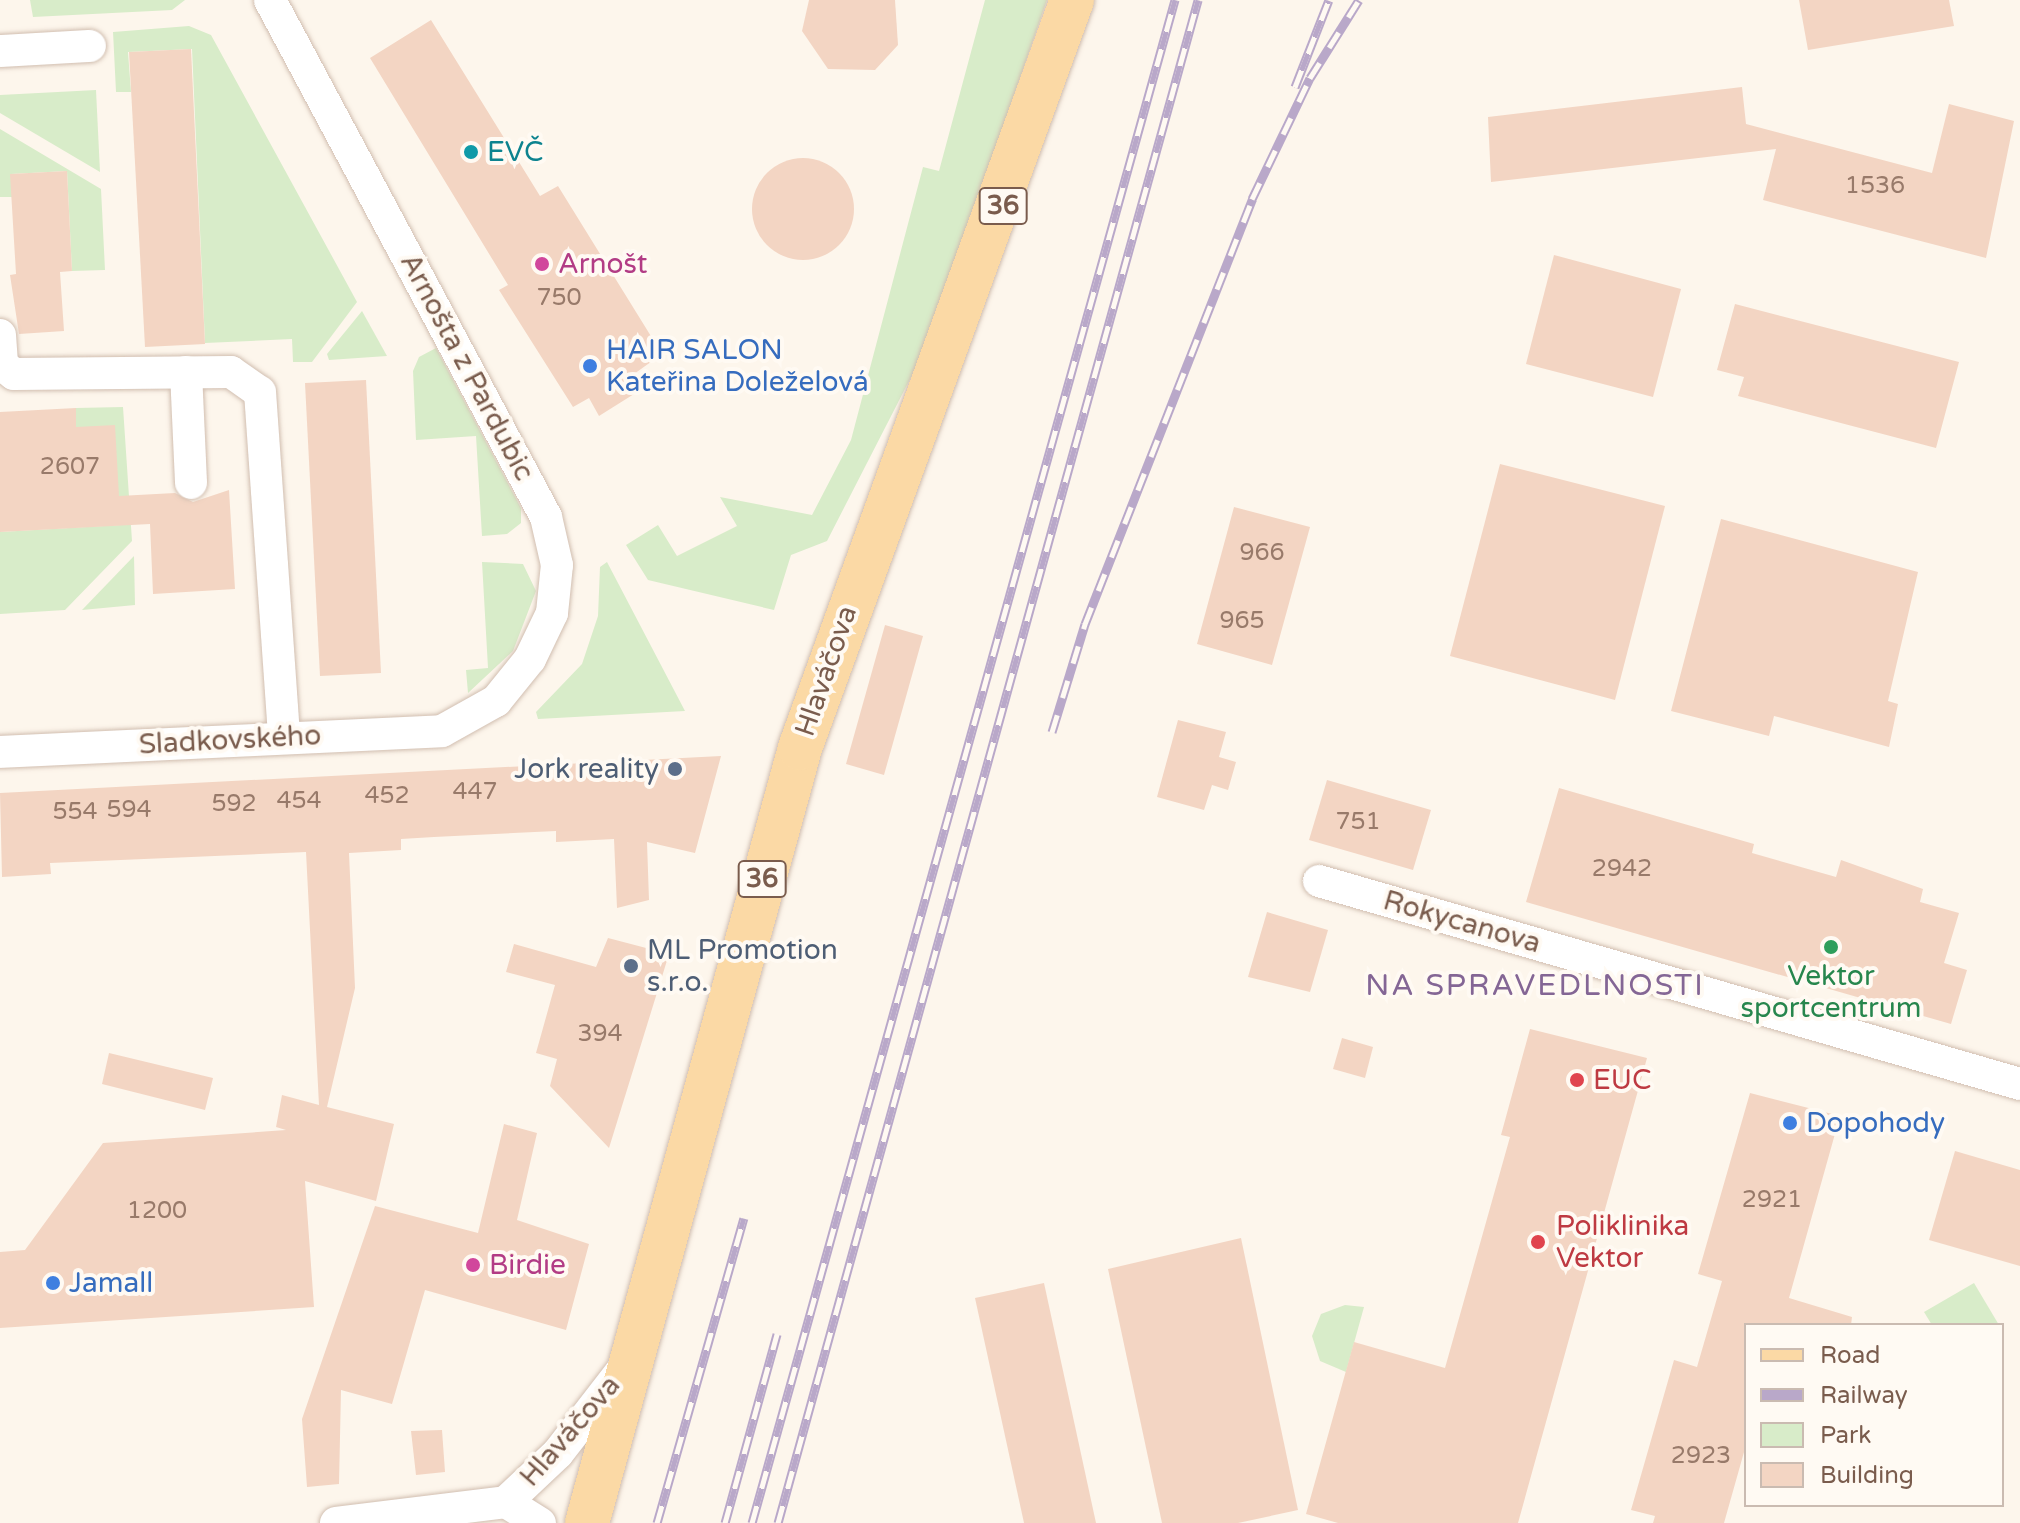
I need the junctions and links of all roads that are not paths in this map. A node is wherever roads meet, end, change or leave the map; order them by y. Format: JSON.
{"nodes":[{"id":1,"x":270,"y":0,"type":"edge"},
{"id":2,"x":1072,"y":0,"type":"edge"},
{"id":3,"x":90,"y":46,"type":"dead end"},
{"id":4,"x":0,"y":51,"type":"edge"},
{"id":5,"x":0,"y":335,"type":"edge"},
{"id":6,"x":186,"y":372,"type":"junction"},
{"id":7,"x":191,"y":483,"type":"dead end"},
{"id":8,"x":460,"y":726,"type":"joint"},
{"id":9,"x":284,"y":737,"type":"junction"},
{"id":10,"x":0,"y":752,"type":"edge"},
{"id":11,"x":1319,"y":881,"type":"dead end"},
{"id":12,"x":2020,"y":1084,"type":"edge"},
{"id":13,"x":631,"y":1359,"type":"junction"},
{"id":14,"x":506,"y":1502,"type":"junction"},
{"id":15,"x":395,"y":1521,"type":"edge"},
{"id":16,"x":336,"y":1523,"type":"edge"},
{"id":17,"x":540,"y":1523,"type":"edge"},
{"id":18,"x":587,"y":1523,"type":"edge"}],
"edges":[{"from":1,"to":8,"type":"street","name":"Arnošta z Pardubic"},
{"from":2,"to":13,"type":"main road","name":"Hlaváčova","number":"36"},
{"from":3,"to":4,"type":"street"},
{"from":5,"to":6,"type":"street"},
{"from":6,"to":7,"type":"street"},
{"from":6,"to":9,"type":"street"},
{"from":8,"to":9,"type":"street","name":"Sladkovského"},
{"from":9,"to":10,"type":"street","name":"Sladkovského"},
{"from":11,"to":12,"type":"street","name":"Rokycanova"},
{"from":13,"to":14,"type":"street","name":"Hlaváčova"},
{"from":13,"to":18,"type":"main road","name":"Hlaváčova","number":"36"},
{"from":14,"to":15,"type":"street"},
{"from":14,"to":17,"type":"street"},
{"from":15,"to":16,"type":"street"}]}
